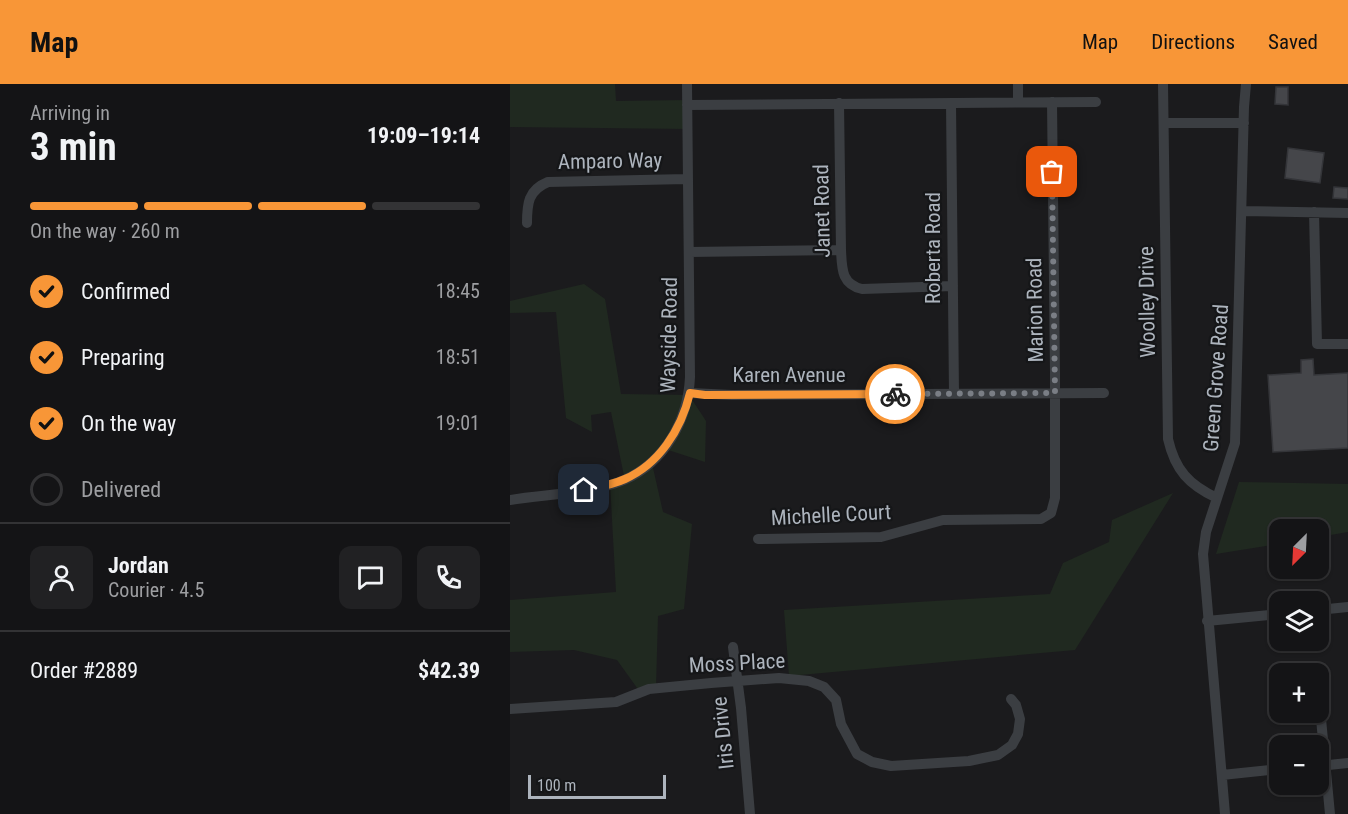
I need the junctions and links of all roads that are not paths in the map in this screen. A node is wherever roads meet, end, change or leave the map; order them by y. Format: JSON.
{"nodes":[{"id":1,"x":687,"y":84,"type":"edge"},
{"id":2,"x":1018,"y":84,"type":"edge"},
{"id":3,"x":1163,"y":84,"type":"edge"},
{"id":4,"x":1246,"y":84,"type":"edge"},
{"id":5,"x":1018,"y":102,"type":"junction"},
{"id":6,"x":1052,"y":102,"type":"junction"},
{"id":7,"x":1096,"y":102,"type":"dead end"},
{"id":8,"x":839,"y":103,"type":"junction"},
{"id":9,"x":951,"y":103,"type":"junction"},
{"id":10,"x":687,"y":105,"type":"junction"},
{"id":11,"x":1164,"y":123,"type":"junction"},
{"id":12,"x":1244,"y":123,"type":"junction"},
{"id":13,"x":687,"y":179,"type":"junction"},
{"id":14,"x":1242,"y":211,"type":"junction"},
{"id":15,"x":1314,"y":212,"type":"junction"},
{"id":16,"x":1348,"y":213,"type":"edge"},
{"id":17,"x":527,"y":223,"type":"dead end"},
{"id":18,"x":841,"y":250,"type":"junction"},
{"id":19,"x":689,"y":252,"type":"junction"},
{"id":20,"x":953,"y":286,"type":"junction"},
{"id":21,"x":1348,"y":344,"type":"edge"},
{"id":22,"x":690,"y":393,"type":"junction"},
{"id":23,"x":1055,"y":393,"type":"junction"},
{"id":24,"x":1104,"y":393,"type":"dead end"},
{"id":25,"x":954,"y":394,"type":"junction"},
{"id":26,"x":1217,"y":498,"type":"junction"},
{"id":27,"x":510,"y":500,"type":"edge"},
{"id":28,"x":1049,"y":515,"type":"joint"},
{"id":29,"x":758,"y":538,"type":"dead end"},
{"id":30,"x":1348,"y":608,"type":"edge"},
{"id":31,"x":1329,"y":609,"type":"edge"},
{"id":32,"x":1269,"y":615,"type":"edge"},
{"id":33,"x":1207,"y":621,"type":"junction"},
{"id":34,"x":733,"y":647,"type":"dead end"},
{"id":35,"x":737,"y":681,"type":"junction"},
{"id":36,"x":1011,"y":699,"type":"dead end"},
{"id":37,"x":510,"y":709,"type":"edge"},
{"id":38,"x":1348,"y":763,"type":"edge"},
{"id":39,"x":1329,"y":765,"type":"edge"},
{"id":40,"x":1269,"y":771,"type":"edge"},
{"id":41,"x":1222,"y":775,"type":"junction"},
{"id":42,"x":1327,"y":795,"type":"edge"},
{"id":43,"x":750,"y":814,"type":"edge"},
{"id":44,"x":1226,"y":814,"type":"edge"},
{"id":45,"x":1330,"y":814,"type":"edge"}],
"edges":[{"from":1,"to":10,"type":"street","name":"Wayside Road"},
{"from":2,"to":5,"type":"street"},
{"from":3,"to":11,"type":"street","name":"Woolley Drive"},
{"from":4,"to":12,"type":"street","name":"Green Grove Road"},
{"from":5,"to":6,"type":"street"},
{"from":5,"to":9,"type":"street"},
{"from":6,"to":7,"type":"street"},
{"from":6,"to":23,"type":"street","name":"Marion Road"},
{"from":8,"to":9,"type":"street"},
{"from":8,"to":10,"type":"street"},
{"from":8,"to":18,"type":"street","name":"Janet Road"},
{"from":9,"to":20,"type":"street","name":"Roberta Road"},
{"from":10,"to":13,"type":"street","name":"Wayside Road"},
{"from":11,"to":12,"type":"street"},
{"from":11,"to":26,"type":"street","name":"Woolley Drive"},
{"from":12,"to":14,"type":"street","name":"Green Grove Road"},
{"from":13,"to":17,"type":"street","name":"Amparo Way"},
{"from":13,"to":19,"type":"street","name":"Wayside Road"},
{"from":14,"to":15,"type":"street"},
{"from":14,"to":26,"type":"street","name":"Green Grove Road"},
{"from":15,"to":16,"type":"street"},
{"from":15,"to":21,"type":"street"},
{"from":18,"to":19,"type":"street"},
{"from":18,"to":20,"type":"street","name":"Janet Road"},
{"from":19,"to":22,"type":"street","name":"Wayside Road"},
{"from":20,"to":25,"type":"street","name":"Roberta Road"},
{"from":22,"to":25,"type":"street","name":"Karen Avenue"},
{"from":22,"to":27,"type":"street","name":"Wayside Road"},
{"from":23,"to":24,"type":"street","name":"Karen Avenue"},
{"from":23,"to":25,"type":"street","name":"Karen Avenue"},
{"from":23,"to":28,"type":"street","name":"Marion Road"},
{"from":26,"to":33,"type":"street","name":"Green Grove Road"},
{"from":28,"to":29,"type":"street","name":"Michelle Court"},
{"from":30,"to":31,"type":"street"},
{"from":32,"to":33,"type":"street"},
{"from":33,"to":41,"type":"street","name":"Green Grove Road"},
{"from":34,"to":35,"type":"street","name":"Iris Drive"},
{"from":35,"to":36,"type":"street","name":"Moss Place"},
{"from":35,"to":37,"type":"street","name":"Moss Place"},
{"from":35,"to":43,"type":"street","name":"Iris Drive"},
{"from":38,"to":39,"type":"street"},
{"from":40,"to":41,"type":"street"},
{"from":41,"to":44,"type":"street","name":"Green Grove Road"},
{"from":42,"to":45,"type":"street"}]}
